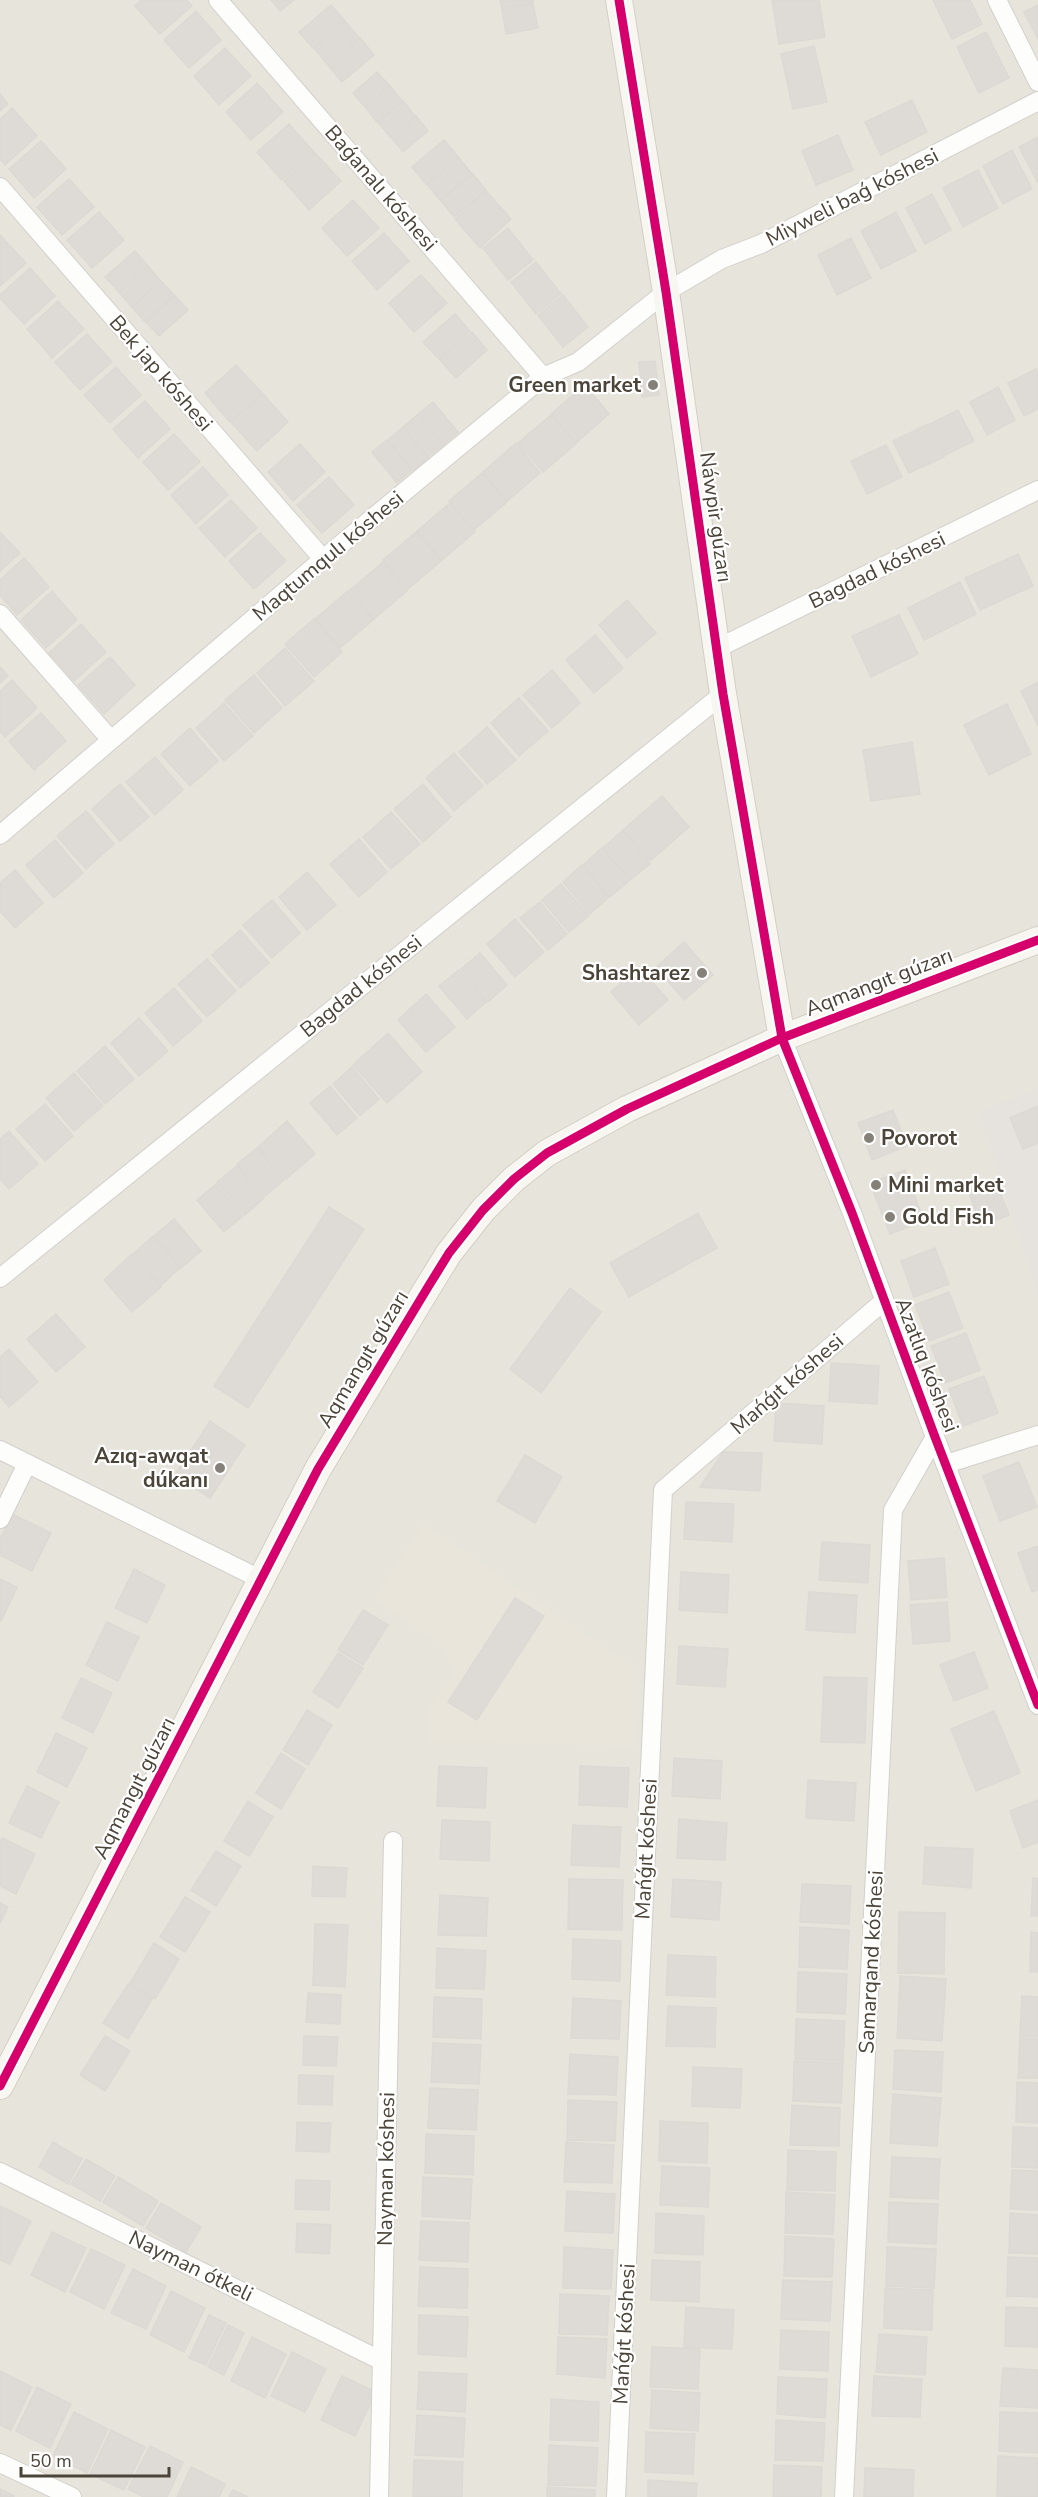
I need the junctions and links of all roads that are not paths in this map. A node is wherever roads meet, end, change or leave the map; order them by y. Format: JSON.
{"nodes":[{"id":1,"x":218,"y":0,"type":"edge"},
{"id":2,"x":619,"y":0,"type":"edge"},
{"id":3,"x":998,"y":0,"type":"edge"},
{"id":4,"x":1038,"y":82,"type":"edge"},
{"id":5,"x":1038,"y":101,"type":"edge"},
{"id":6,"x":0,"y":187,"type":"edge"},
{"id":7,"x":666,"y":292,"type":"junction"},
{"id":8,"x":543,"y":377,"type":"junction"},
{"id":9,"x":1038,"y":490,"type":"edge"},
{"id":10,"x":323,"y":559,"type":"junction"},
{"id":11,"x":0,"y":614,"type":"edge"},
{"id":12,"x":716,"y":649,"type":"junction"},
{"id":13,"x":723,"y":694,"type":"junction"},
{"id":14,"x":111,"y":740,"type":"junction"},
{"id":15,"x":0,"y":835,"type":"edge"},
{"id":16,"x":1038,"y":940,"type":"edge"},
{"id":17,"x":782,"y":1038,"type":"junction"},
{"id":18,"x":0,"y":1278,"type":"edge"},
{"id":19,"x":884,"y":1301,"type":"junction"},
{"id":20,"x":1038,"y":1436,"type":"edge"},
{"id":21,"x":934,"y":1437,"type":"junction"},
{"id":22,"x":0,"y":1450,"type":"edge"},
{"id":23,"x":27,"y":1464,"type":"junction"},
{"id":24,"x":946,"y":1464,"type":"junction"},
{"id":25,"x":0,"y":1519,"type":"edge"},
{"id":26,"x":262,"y":1580,"type":"junction"},
{"id":27,"x":1033,"y":1673,"type":"edge"},
{"id":28,"x":1038,"y":1705,"type":"edge"},
{"id":29,"x":393,"y":1841,"type":"dead end"},
{"id":30,"x":0,"y":2086,"type":"edge"},
{"id":31,"x":0,"y":2172,"type":"edge"},
{"id":32,"x":382,"y":2361,"type":"junction"},
{"id":33,"x":0,"y":2463,"type":"edge"},
{"id":34,"x":72,"y":2497,"type":"edge"},
{"id":35,"x":379,"y":2497,"type":"edge"},
{"id":36,"x":616,"y":2497,"type":"edge"},
{"id":37,"x":844,"y":2497,"type":"edge"}],
"edges":[{"from":1,"to":8,"type":"street","name":"Baǵanalı kóshesi"},
{"from":2,"to":7,"type":"street","name":"Náwpir gúzarı"},
{"from":3,"to":4,"type":"street"},
{"from":5,"to":7,"type":"street","name":"Miyweli baǵ kóshesi"},
{"from":6,"to":10,"type":"street","name":"Bek jap kóshesi"},
{"from":7,"to":8,"type":"street","name":"Maqtumqulı kóshesi"},
{"from":7,"to":12,"type":"street","name":"Náwpir gúzarı"},
{"from":8,"to":10,"type":"street","name":"Maqtumqulı kóshesi"},
{"from":9,"to":12,"type":"street","name":"Bagdad kóshesi"},
{"from":10,"to":14,"type":"street","name":"Maqtumqulı kóshesi"},
{"from":11,"to":14,"type":"street"},
{"from":12,"to":13,"type":"street","name":"Náwpir gúzarı"},
{"from":13,"to":17,"type":"street","name":"Náwpir gúzarı"},
{"from":13,"to":18,"type":"street","name":"Bagdad kóshesi"},
{"from":14,"to":15,"type":"street","name":"Maqtumqulı kóshesi"},
{"from":16,"to":17,"type":"street","name":"Aqmangıt gúzarı"},
{"from":17,"to":19,"type":"street","name":"Azatlıq kóshesi"},
{"from":17,"to":26,"type":"street","name":"Aqmangıt gúzarı"},
{"from":19,"to":21,"type":"street","name":"Azatlıq kóshesi"},
{"from":19,"to":36,"type":"street","name":"Mańǵıt kóshesi"},
{"from":20,"to":24,"type":"street"},
{"from":21,"to":24,"type":"street","name":"Azatlıq kóshesi"},
{"from":21,"to":37,"type":"street","name":"Samarqand kóshesi"},
{"from":22,"to":23,"type":"street"},
{"from":23,"to":25,"type":"street"},
{"from":23,"to":26,"type":"street"},
{"from":24,"to":27,"type":"street","name":"Azatlıq kóshesi"},
{"from":26,"to":30,"type":"street","name":"Aqmangıt gúzarı"},
{"from":27,"to":28,"type":"street","name":"Azatlıq kóshesi"},
{"from":29,"to":32,"type":"street","name":"Nayman kóshesi"},
{"from":31,"to":32,"type":"street","name":"Nayman ótkeli"},
{"from":32,"to":35,"type":"street","name":"Nayman kóshesi"},
{"from":33,"to":34,"type":"street"}]}
